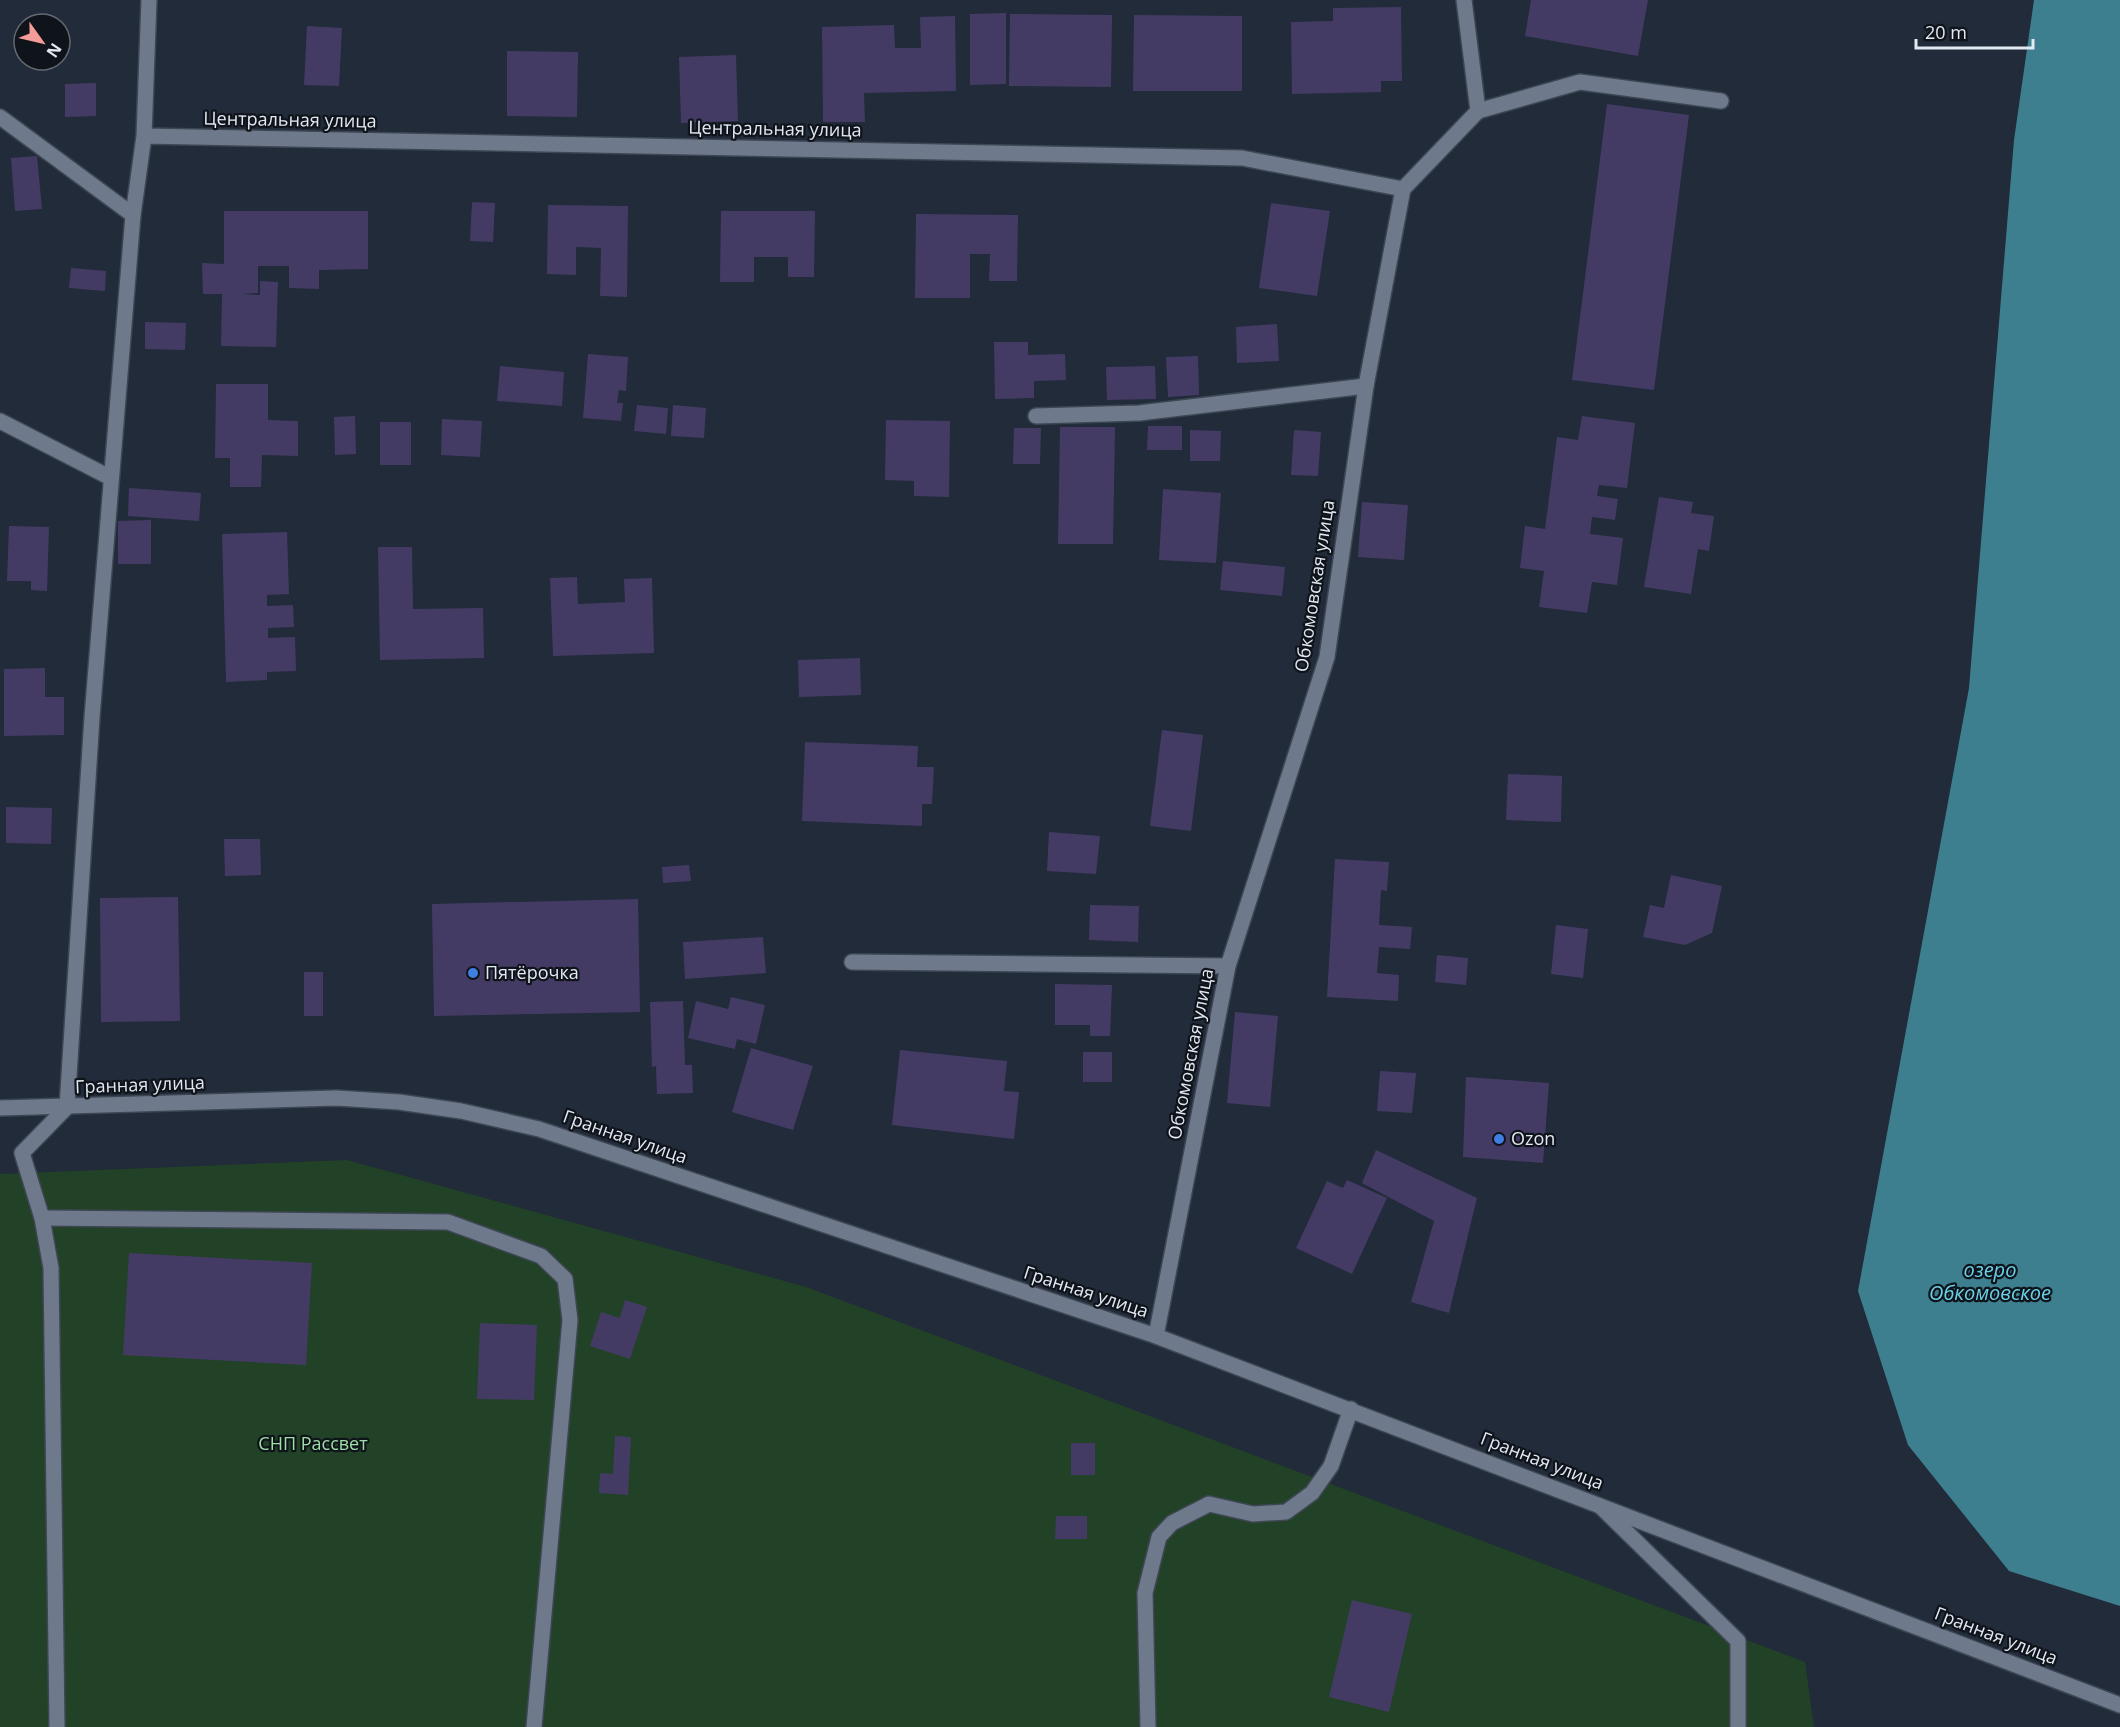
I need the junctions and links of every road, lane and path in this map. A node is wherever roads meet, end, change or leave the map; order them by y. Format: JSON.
{"nodes":[{"id":1,"x":149,"y":0,"type":"edge"},
{"id":2,"x":1464,"y":0,"type":"edge"},
{"id":3,"x":1721,"y":101,"type":"dead end"},
{"id":4,"x":1478,"y":111,"type":"junction"},
{"id":5,"x":0,"y":117,"type":"edge"},
{"id":6,"x":144,"y":136,"type":"junction"},
{"id":7,"x":1404,"y":189,"type":"junction"},
{"id":8,"x":133,"y":215,"type":"junction"},
{"id":9,"x":1366,"y":386,"type":"junction"},
{"id":10,"x":1036,"y":416,"type":"dead end"},
{"id":11,"x":0,"y":421,"type":"edge"},
{"id":12,"x":111,"y":478,"type":"junction"},
{"id":13,"x":852,"y":962,"type":"dead end"},
{"id":14,"x":1228,"y":966,"type":"junction"},
{"id":15,"x":0,"y":1107,"type":"edge"},
{"id":16,"x":67,"y":1107,"type":"junction"},
{"id":17,"x":42,"y":1218,"type":"junction"},
{"id":18,"x":1156,"y":1336,"type":"junction"},
{"id":19,"x":1351,"y":1409,"type":"junction"},
{"id":20,"x":1597,"y":1503,"type":"junction"},
{"id":21,"x":2120,"y":1705,"type":"edge"},
{"id":22,"x":57,"y":1727,"type":"edge"},
{"id":23,"x":534,"y":1727,"type":"edge"},
{"id":24,"x":1148,"y":1727,"type":"edge"},
{"id":25,"x":1738,"y":1727,"type":"edge"}],
"edges":[{"from":1,"to":6,"type":"street"},
{"from":2,"to":4,"type":"street"},
{"from":3,"to":4,"type":"street"},
{"from":4,"to":7,"type":"street"},
{"from":5,"to":8,"type":"street"},
{"from":6,"to":7,"type":"street","name":"Центральная улица"},
{"from":6,"to":8,"type":"street"},
{"from":7,"to":9,"type":"street","name":"Обкомовская улица"},
{"from":8,"to":12,"type":"street"},
{"from":9,"to":10,"type":"street"},
{"from":9,"to":14,"type":"street","name":"Обкомовская улица"},
{"from":11,"to":12,"type":"street"},
{"from":12,"to":16,"type":"street"},
{"from":13,"to":14,"type":"street"},
{"from":14,"to":18,"type":"street","name":"Обкомовская улица"},
{"from":15,"to":16,"type":"street","name":"Гранная улица"},
{"from":16,"to":17,"type":"street"},
{"from":16,"to":18,"type":"street","name":"Гранная улица"},
{"from":17,"to":22,"type":"street"},
{"from":17,"to":23,"type":"street"},
{"from":18,"to":19,"type":"street","name":"Гранная улица"},
{"from":19,"to":20,"type":"street","name":"Гранная улица"},
{"from":19,"to":24,"type":"street"},
{"from":20,"to":21,"type":"street","name":"Гранная улица"},
{"from":20,"to":25,"type":"street"}]}
